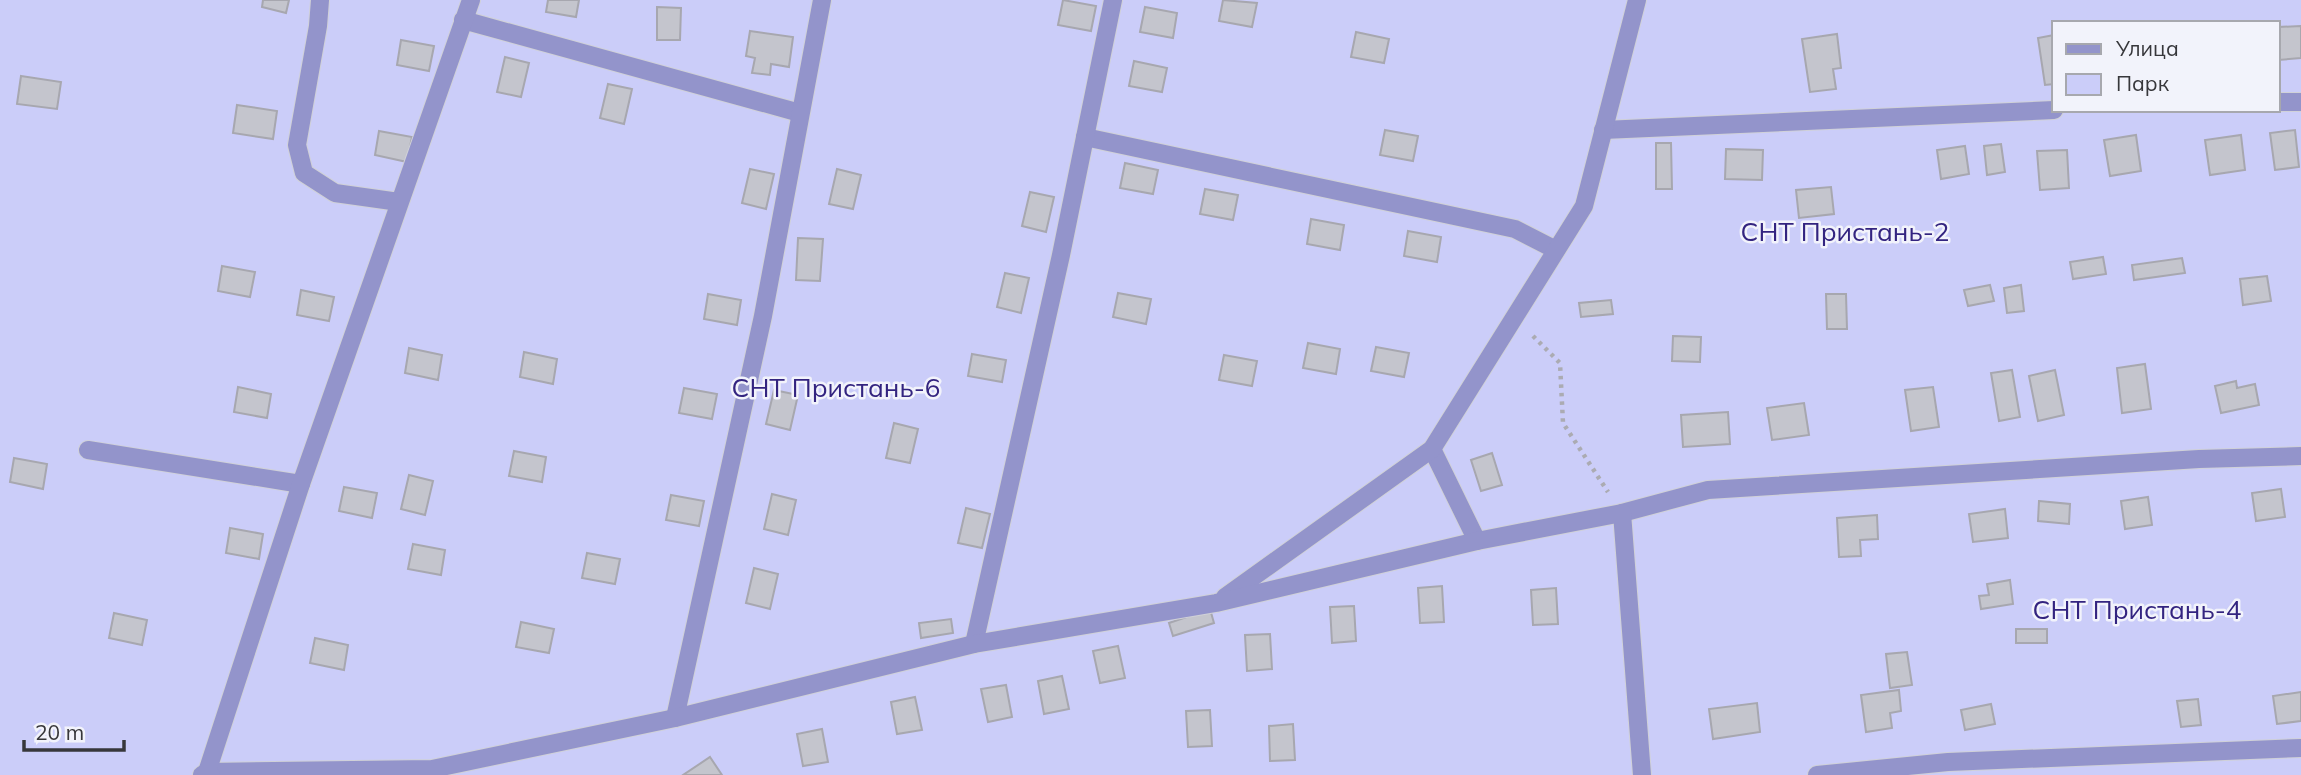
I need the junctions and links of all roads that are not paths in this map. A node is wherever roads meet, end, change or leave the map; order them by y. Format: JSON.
{"nodes":[{"id":1,"x":320,"y":0,"type":"edge"},
{"id":2,"x":471,"y":0,"type":"edge"},
{"id":3,"x":821,"y":0,"type":"edge"},
{"id":4,"x":1113,"y":0,"type":"edge"},
{"id":5,"x":1637,"y":0,"type":"edge"},
{"id":6,"x":463,"y":20,"type":"junction"},
{"id":7,"x":2280,"y":102,"type":"edge"},
{"id":8,"x":2301,"y":102,"type":"edge"},
{"id":9,"x":2052,"y":110,"type":"edge"},
{"id":10,"x":800,"y":113,"type":"junction"},
{"id":11,"x":1603,"y":130,"type":"junction"},
{"id":12,"x":1085,"y":137,"type":"junction"},
{"id":13,"x":399,"y":202,"type":"junction"},
{"id":14,"x":1556,"y":250,"type":"junction"},
{"id":15,"x":1432,"y":449,"type":"junction"},
{"id":16,"x":88,"y":450,"type":"dead end"},
{"id":17,"x":2301,"y":456,"type":"edge"},
{"id":18,"x":301,"y":484,"type":"junction"},
{"id":19,"x":1622,"y":513,"type":"junction"},
{"id":20,"x":1477,"y":541,"type":"junction"},
{"id":21,"x":1216,"y":603,"type":"junction"},
{"id":22,"x":974,"y":644,"type":"junction"},
{"id":23,"x":675,"y":718,"type":"junction"},
{"id":24,"x":2301,"y":748,"type":"edge"},
{"id":25,"x":206,"y":774,"type":"edge"},
{"id":26,"x":1642,"y":775,"type":"edge"},
{"id":27,"x":1817,"y":775,"type":"edge"}],
"edges":[{"from":1,"to":13,"type":"street"},
{"from":2,"to":6,"type":"street"},
{"from":3,"to":10,"type":"street"},
{"from":4,"to":12,"type":"street"},
{"from":5,"to":11,"type":"street"},
{"from":6,"to":10,"type":"street"},
{"from":6,"to":13,"type":"street"},
{"from":7,"to":8,"type":"street"},
{"from":9,"to":11,"type":"street"},
{"from":10,"to":23,"type":"street"},
{"from":11,"to":14,"type":"street"},
{"from":12,"to":14,"type":"street"},
{"from":12,"to":22,"type":"street"},
{"from":13,"to":18,"type":"street"},
{"from":14,"to":15,"type":"street"},
{"from":15,"to":20,"type":"street"},
{"from":15,"to":21,"type":"street"},
{"from":16,"to":18,"type":"street"},
{"from":17,"to":19,"type":"street"},
{"from":18,"to":25,"type":"street"},
{"from":19,"to":20,"type":"street"},
{"from":19,"to":26,"type":"street"},
{"from":20,"to":21,"type":"street"},
{"from":21,"to":22,"type":"street"},
{"from":22,"to":23,"type":"street"},
{"from":23,"to":25,"type":"street"},
{"from":24,"to":27,"type":"street"}]}
